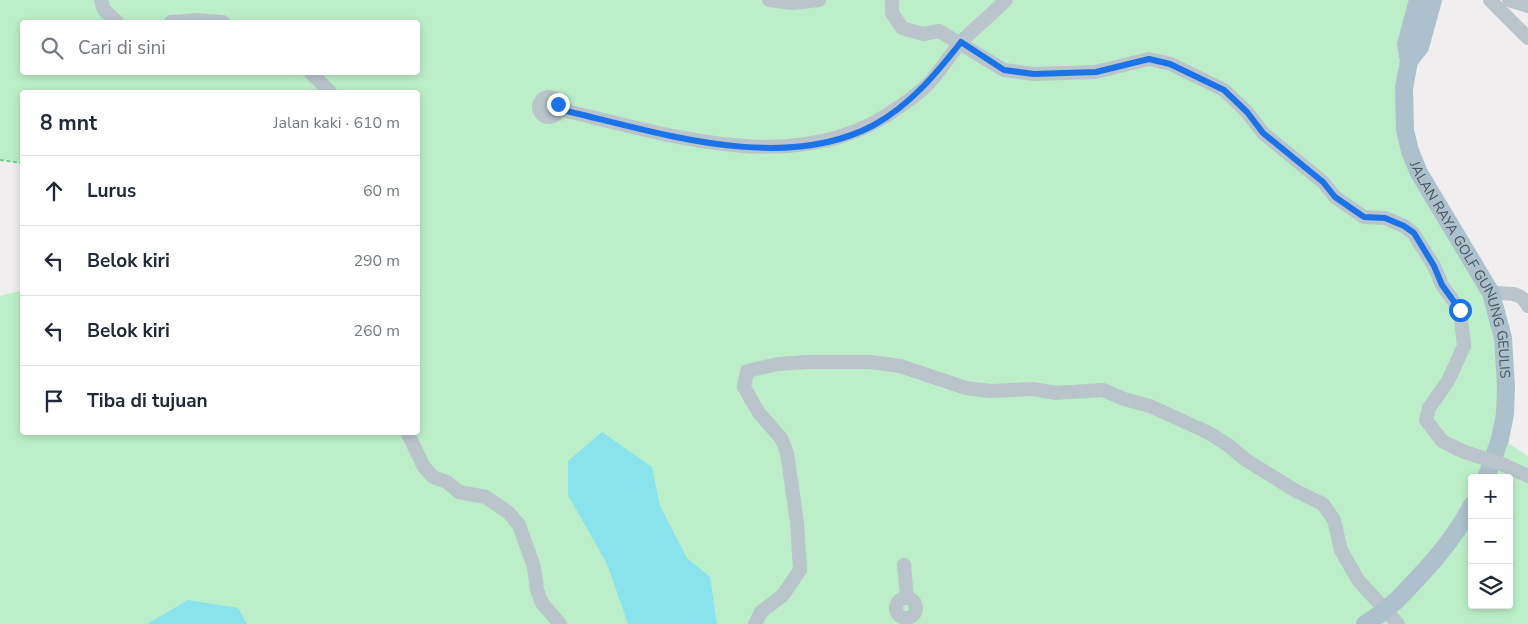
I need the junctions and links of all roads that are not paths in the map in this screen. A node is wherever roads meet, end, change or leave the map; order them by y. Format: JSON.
{"nodes":[{"id":1,"x":101,"y":0,"type":"edge"},
{"id":2,"x":769,"y":0,"type":"edge"},
{"id":3,"x":820,"y":0,"type":"edge"},
{"id":4,"x":892,"y":0,"type":"edge"},
{"id":5,"x":1006,"y":0,"type":"edge"},
{"id":6,"x":1418,"y":0,"type":"edge"},
{"id":7,"x":1433,"y":0,"type":"edge"},
{"id":8,"x":1490,"y":0,"type":"edge"},
{"id":9,"x":1509,"y":0,"type":"edge"},
{"id":10,"x":1528,"y":6,"type":"edge"},
{"id":11,"x":115,"y":20,"type":"edge"},
{"id":12,"x":1528,"y":38,"type":"edge"},
{"id":13,"x":961,"y":42,"type":"junction"},
{"id":14,"x":1409,"y":61,"type":"junction"},
{"id":15,"x":313,"y":75,"type":"edge"},
{"id":16,"x":328,"y":90,"type":"edge"},
{"id":17,"x":558,"y":109,"type":"dead end"},
{"id":18,"x":1491,"y":293,"type":"junction"},
{"id":19,"x":1528,"y":306,"type":"edge"},
{"id":20,"x":408,"y":435,"type":"edge"},
{"id":21,"x":1487,"y":474,"type":"edge"},
{"id":22,"x":1528,"y":476,"type":"edge"},
{"id":23,"x":1468,"y":511,"type":"edge"},
{"id":24,"x":904,"y":564,"type":"dead end"},
{"id":25,"x":905,"y":621,"type":"edge"},
{"id":26,"x":560,"y":624,"type":"edge"},
{"id":27,"x":755,"y":624,"type":"edge"},
{"id":28,"x":1365,"y":624,"type":"edge"},
{"id":29,"x":1398,"y":624,"type":"edge"}],
"edges":[{"from":1,"to":11,"type":"lane"},
{"from":2,"to":3,"type":"lane"},
{"from":4,"to":13,"type":"lane"},
{"from":5,"to":13,"type":"lane"},
{"from":6,"to":14,"type":"main road","name":"JALAN RAYA GOLF GUNUNG GEULIS"},
{"from":7,"to":14,"type":"main road","name":"JALAN RAYA GOLF GUNUNG GEULIS"},
{"from":8,"to":12,"type":"lane"},
{"from":9,"to":10,"type":"lane"},
{"from":13,"to":17,"type":"lane"},
{"from":13,"to":22,"type":"lane","bridge":true},
{"from":14,"to":18,"type":"main road","name":"JALAN RAYA GOLF GUNUNG GEULIS"},
{"from":15,"to":16,"type":"lane"},
{"from":18,"to":19,"type":"lane"},
{"from":18,"to":21,"type":"main road","name":"JALAN RAYA GOLF GUNUNG GEULIS"},
{"from":20,"to":26,"type":"lane"},
{"from":23,"to":28,"type":"main road","bridge":true},
{"from":24,"to":25,"type":"lane"},
{"from":27,"to":29,"type":"lane"}]}
